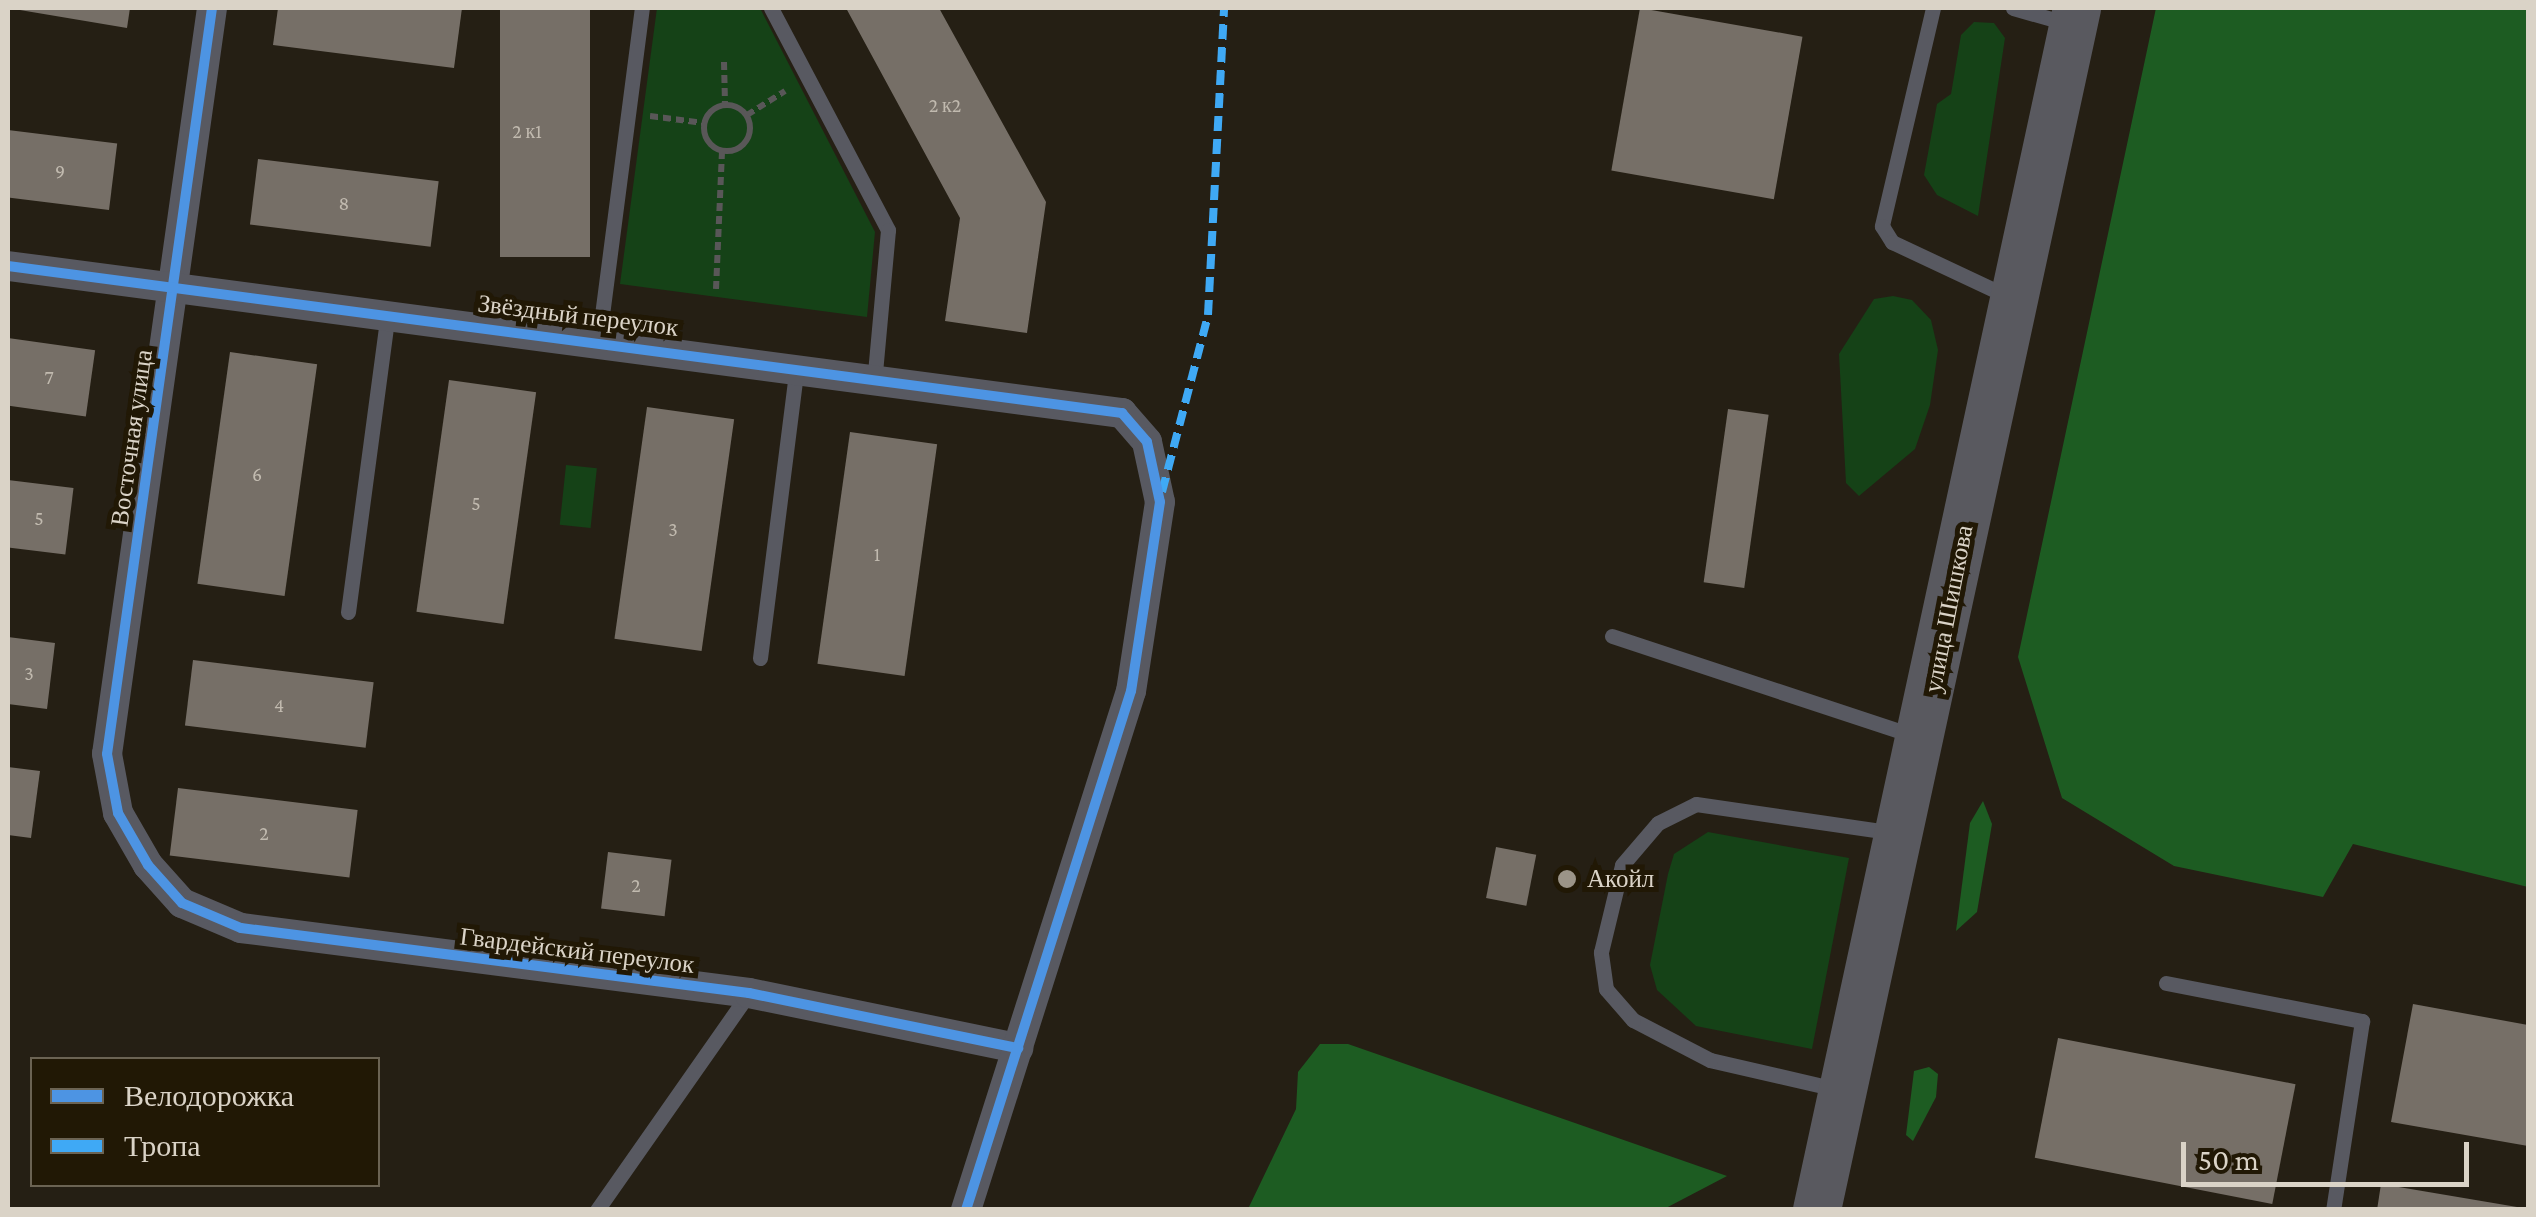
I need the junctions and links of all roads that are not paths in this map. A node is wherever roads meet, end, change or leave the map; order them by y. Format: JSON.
{"nodes":[{"id":1,"x":212,"y":8,"type":"edge"},
{"id":2,"x":642,"y":8,"type":"edge"},
{"id":3,"x":771,"y":8,"type":"edge"},
{"id":4,"x":1934,"y":8,"type":"edge"},
{"id":5,"x":2013,"y":8,"type":"edge"},
{"id":6,"x":2075,"y":16,"type":"edge"},
{"id":7,"x":8,"y":266,"type":"edge"},
{"id":8,"x":174,"y":284,"type":"junction"},
{"id":9,"x":2012,"y":298,"type":"junction"},
{"id":10,"x":388,"y":314,"type":"junction"},
{"id":11,"x":599,"y":338,"type":"junction"},
{"id":12,"x":798,"y":363,"type":"junction"},
{"id":13,"x":875,"y":373,"type":"junction"},
{"id":14,"x":348,"y":612,"type":"dead end"},
{"id":15,"x":1612,"y":636,"type":"dead end"},
{"id":16,"x":760,"y":658,"type":"dead end"},
{"id":17,"x":1924,"y":737,"type":"junction"},
{"id":18,"x":1904,"y":834,"type":"junction"},
{"id":19,"x":148,"y":866,"type":"joint"},
{"id":20,"x":2166,"y":983,"type":"dead end"},
{"id":21,"x":750,"y":994,"type":"junction"},
{"id":22,"x":1018,"y":1048,"type":"junction"},
{"id":23,"x":1846,"y":1091,"type":"junction"},
{"id":24,"x":597,"y":1210,"type":"edge"},
{"id":25,"x":966,"y":1210,"type":"edge"},
{"id":26,"x":1817,"y":1210,"type":"edge"},
{"id":27,"x":2334,"y":1210,"type":"edge"}],
"edges":[{"from":1,"to":8,"type":"street","name":"Восточная улица"},
{"from":2,"to":11,"type":"lane"},
{"from":3,"to":13,"type":"lane"},
{"from":4,"to":9,"type":"lane"},
{"from":5,"to":6,"type":"lane"},
{"from":6,"to":9,"type":"main road","name":"улица Шишкова"},
{"from":7,"to":8,"type":"street","name":"Звёздный переулок"},
{"from":8,"to":10,"type":"street","name":"Звёздный переулок"},
{"from":8,"to":19,"type":"street","name":"Восточная улица"},
{"from":9,"to":17,"type":"main road","name":"улица Шишкова"},
{"from":10,"to":11,"type":"street","name":"Звёздный переулок"},
{"from":10,"to":14,"type":"lane"},
{"from":11,"to":12,"type":"street","name":"Звёздный переулок"},
{"from":12,"to":13,"type":"street","name":"Звёздный переулок"},
{"from":12,"to":16,"type":"lane"},
{"from":13,"to":22,"type":"street","name":"Звёздный переулок"},
{"from":15,"to":17,"type":"lane"},
{"from":17,"to":18,"type":"main road","name":"улица Шишкова"},
{"from":18,"to":23,"type":"main road","name":"улица Шишкова"},
{"from":18,"to":23,"type":"lane"},
{"from":19,"to":21,"type":"street","name":"Гвардейский переулок"},
{"from":20,"to":27,"type":"lane"},
{"from":21,"to":22,"type":"street","name":"Гвардейский переулок"},
{"from":21,"to":24,"type":"lane"},
{"from":22,"to":25,"type":"street"},
{"from":23,"to":26,"type":"main road","name":"улица Шишкова"}]}
